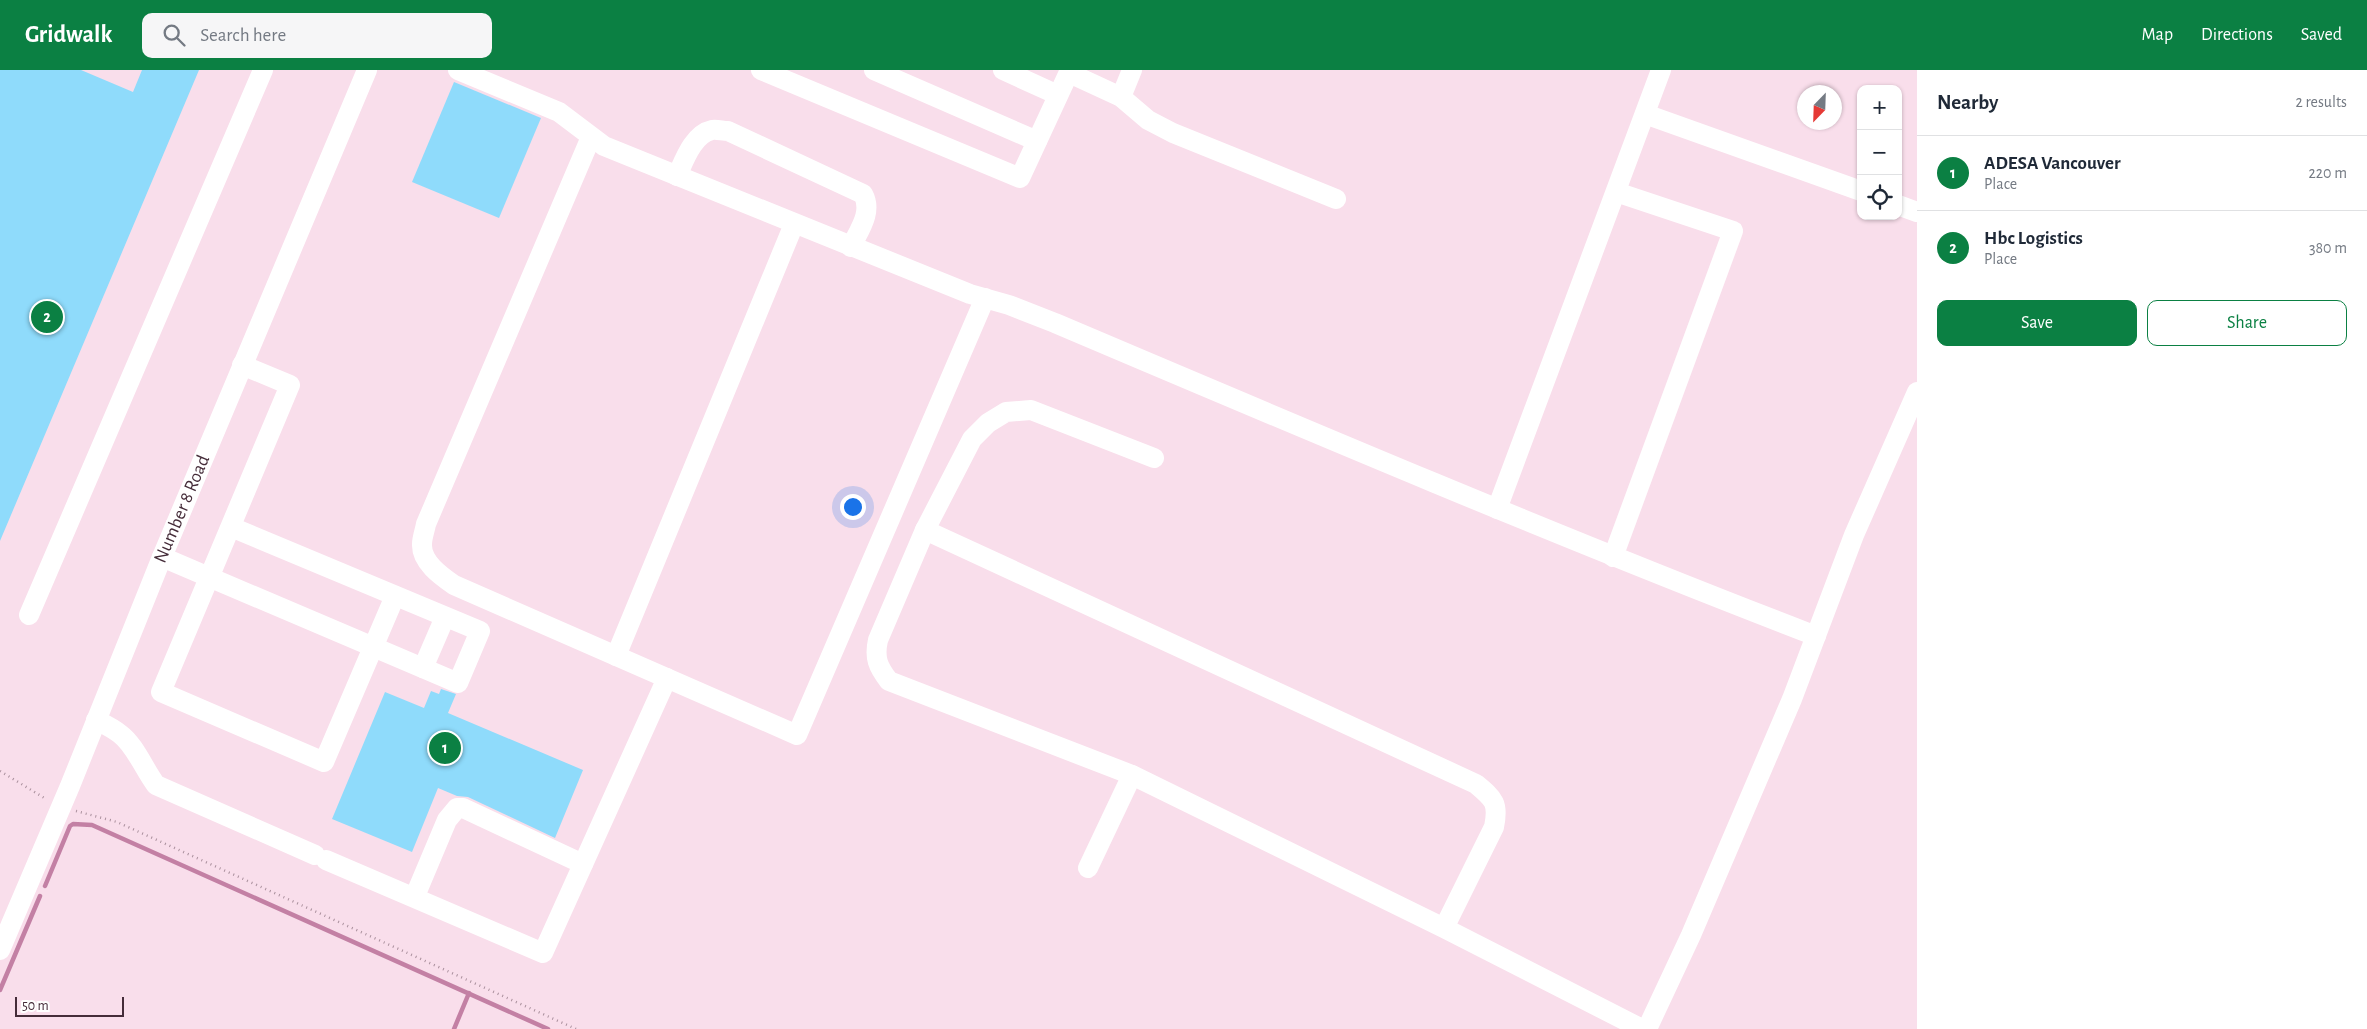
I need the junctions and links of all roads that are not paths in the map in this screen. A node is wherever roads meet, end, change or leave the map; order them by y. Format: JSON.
{"nodes":[{"id":1,"x":263,"y":70,"type":"edge"},
{"id":2,"x":367,"y":70,"type":"edge"},
{"id":3,"x":458,"y":70,"type":"edge"},
{"id":4,"x":761,"y":70,"type":"edge"},
{"id":5,"x":874,"y":70,"type":"edge"},
{"id":6,"x":1003,"y":70,"type":"edge"},
{"id":7,"x":1132,"y":70,"type":"edge"},
{"id":8,"x":1661,"y":70,"type":"edge"},
{"id":9,"x":1069,"y":71,"type":"edge"},
{"id":10,"x":1058,"y":95,"type":"junction"},
{"id":11,"x":1121,"y":97,"type":"junction"},
{"id":12,"x":1644,"y":114,"type":"junction"},
{"id":13,"x":591,"y":137,"type":"junction"},
{"id":14,"x":1037,"y":140,"type":"junction"},
{"id":15,"x":676,"y":176,"type":"junction"},
{"id":16,"x":1857,"y":190,"type":"edge"},
{"id":17,"x":1616,"y":192,"type":"junction"},
{"id":18,"x":1336,"y":199,"type":"dead end"},
{"id":19,"x":1902,"y":206,"type":"edge"},
{"id":20,"x":1917,"y":212,"type":"edge"},
{"id":21,"x":794,"y":224,"type":"junction"},
{"id":22,"x":851,"y":247,"type":"junction"},
{"id":23,"x":985,"y":298,"type":"junction"},
{"id":24,"x":242,"y":364,"type":"junction"},
{"id":25,"x":1917,"y":392,"type":"edge"},
{"id":26,"x":1154,"y":458,"type":"dead end"},
{"id":27,"x":1497,"y":509,"type":"junction"},
{"id":28,"x":231,"y":527,"type":"junction"},
{"id":29,"x":925,"y":530,"type":"junction"},
{"id":30,"x":162,"y":557,"type":"junction"},
{"id":31,"x":1613,"y":557,"type":"junction"},
{"id":32,"x":210,"y":577,"type":"junction"},
{"id":33,"x":395,"y":596,"type":"junction"},
{"id":34,"x":30,"y":615,"type":"dead end"},
{"id":35,"x":445,"y":617,"type":"junction"},
{"id":36,"x":1816,"y":636,"type":"junction"},
{"id":37,"x":373,"y":647,"type":"junction"},
{"id":38,"x":616,"y":656,"type":"junction"},
{"id":39,"x":423,"y":668,"type":"junction"},
{"id":40,"x":667,"y":678,"type":"junction"},
{"id":41,"x":96,"y":720,"type":"junction"},
{"id":42,"x":1132,"y":775,"type":"junction"},
{"id":43,"x":583,"y":864,"type":"junction"},
{"id":44,"x":1088,"y":868,"type":"dead end"},
{"id":45,"x":415,"y":896,"type":"junction"},
{"id":46,"x":1444,"y":928,"type":"junction"},
{"id":47,"x":0,"y":950,"type":"edge"},
{"id":48,"x":1642,"y":1029,"type":"edge"},
{"id":49,"x":1647,"y":1029,"type":"edge"}],
"edges":[{"from":1,"to":34,"type":"street"},
{"from":2,"to":24,"type":"street","name":"Number 8 Road"},
{"from":3,"to":13,"type":"street"},
{"from":4,"to":14,"type":"street"},
{"from":5,"to":14,"type":"street"},
{"from":6,"to":10,"type":"street"},
{"from":7,"to":11,"type":"street"},
{"from":8,"to":12,"type":"street"},
{"from":9,"to":10,"type":"street"},
{"from":9,"to":11,"type":"street"},
{"from":10,"to":14,"type":"street"},
{"from":11,"to":18,"type":"street"},
{"from":12,"to":16,"type":"street"},
{"from":12,"to":17,"type":"street"},
{"from":13,"to":15,"type":"street"},
{"from":13,"to":38,"type":"street"},
{"from":15,"to":21,"type":"street"},
{"from":15,"to":22,"type":"street"},
{"from":17,"to":27,"type":"street"},
{"from":17,"to":31,"type":"street"},
{"from":19,"to":20,"type":"street"},
{"from":21,"to":22,"type":"street"},
{"from":21,"to":38,"type":"street"},
{"from":22,"to":23,"type":"street"},
{"from":23,"to":27,"type":"street"},
{"from":23,"to":40,"type":"street"},
{"from":24,"to":28,"type":"street"},
{"from":24,"to":30,"type":"street","name":"Number 8 Road"},
{"from":25,"to":36,"type":"street"},
{"from":26,"to":29,"type":"street"},
{"from":27,"to":31,"type":"street"},
{"from":28,"to":32,"type":"street"},
{"from":28,"to":33,"type":"street"},
{"from":29,"to":42,"type":"street"},
{"from":29,"to":46,"type":"street"},
{"from":30,"to":32,"type":"street"},
{"from":30,"to":41,"type":"street","name":"Number 8 Road"},
{"from":31,"to":36,"type":"street"},
{"from":32,"to":37,"type":"street"},
{"from":32,"to":37,"type":"street"},
{"from":33,"to":35,"type":"street"},
{"from":33,"to":37,"type":"street"},
{"from":35,"to":39,"type":"street"},
{"from":35,"to":39,"type":"street"},
{"from":36,"to":49,"type":"street"},
{"from":37,"to":39,"type":"street"},
{"from":38,"to":40,"type":"street"},
{"from":40,"to":43,"type":"street"},
{"from":41,"to":45,"type":"street"},
{"from":41,"to":47,"type":"street","name":"Number 8 Road"},
{"from":42,"to":44,"type":"street"},
{"from":42,"to":46,"type":"street"},
{"from":43,"to":45,"type":"street"},
{"from":43,"to":45,"type":"street"},
{"from":46,"to":48,"type":"street"}]}
